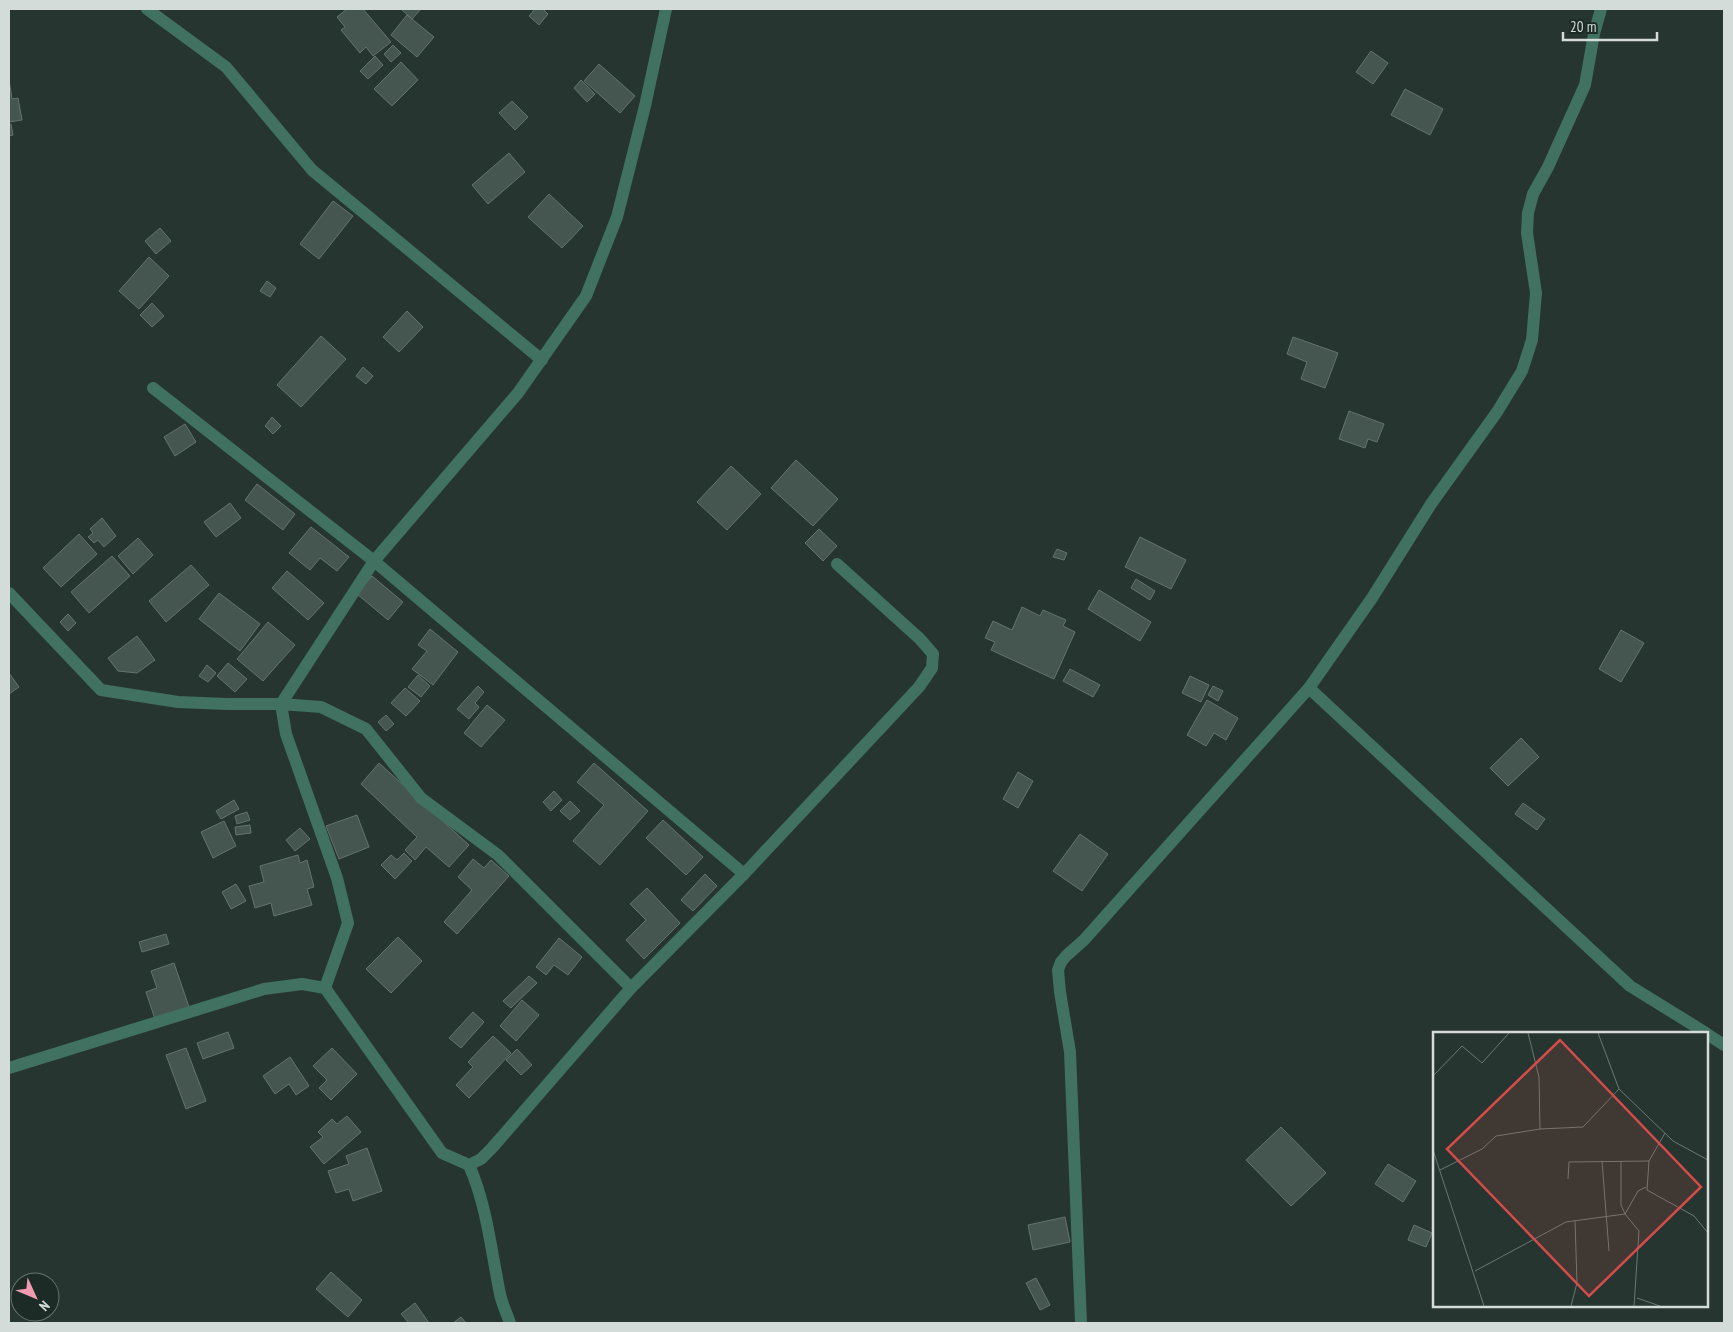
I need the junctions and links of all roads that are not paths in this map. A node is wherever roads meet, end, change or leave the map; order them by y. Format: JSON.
{"nodes":[{"id":1,"x":147,"y":9,"type":"edge"},
{"id":2,"x":666,"y":9,"type":"edge"},
{"id":3,"x":1601,"y":9,"type":"edge"},
{"id":4,"x":542,"y":360,"type":"junction"},
{"id":5,"x":153,"y":388,"type":"dead end"},
{"id":6,"x":374,"y":561,"type":"junction"},
{"id":7,"x":837,"y":564,"type":"dead end"},
{"id":8,"x":9,"y":593,"type":"edge"},
{"id":9,"x":1309,"y":688,"type":"junction"},
{"id":10,"x":281,"y":704,"type":"junction"},
{"id":11,"x":744,"y":874,"type":"junction"},
{"id":12,"x":325,"y":988,"type":"junction"},
{"id":13,"x":631,"y":988,"type":"junction"},
{"id":14,"x":1703,"y":1032,"type":"edge"},
{"id":15,"x":1708,"y":1035,"type":"edge"},
{"id":16,"x":1724,"y":1045,"type":"edge"},
{"id":17,"x":9,"y":1068,"type":"edge"},
{"id":18,"x":469,"y":1165,"type":"junction"},
{"id":19,"x":510,"y":1323,"type":"edge"},
{"id":20,"x":1081,"y":1323,"type":"edge"}],
"edges":[{"from":1,"to":4,"type":"street"},
{"from":2,"to":4,"type":"street"},
{"from":3,"to":9,"type":"street"},
{"from":4,"to":6,"type":"street"},
{"from":5,"to":6,"type":"street"},
{"from":6,"to":10,"type":"street"},
{"from":6,"to":11,"type":"street"},
{"from":7,"to":11,"type":"street"},
{"from":8,"to":10,"type":"street"},
{"from":9,"to":14,"type":"street"},
{"from":9,"to":20,"type":"street"},
{"from":10,"to":12,"type":"street"},
{"from":10,"to":13,"type":"street"},
{"from":11,"to":13,"type":"street"},
{"from":12,"to":17,"type":"street"},
{"from":12,"to":18,"type":"street"},
{"from":13,"to":18,"type":"street"},
{"from":15,"to":16,"type":"street"},
{"from":18,"to":19,"type":"street"}]}
